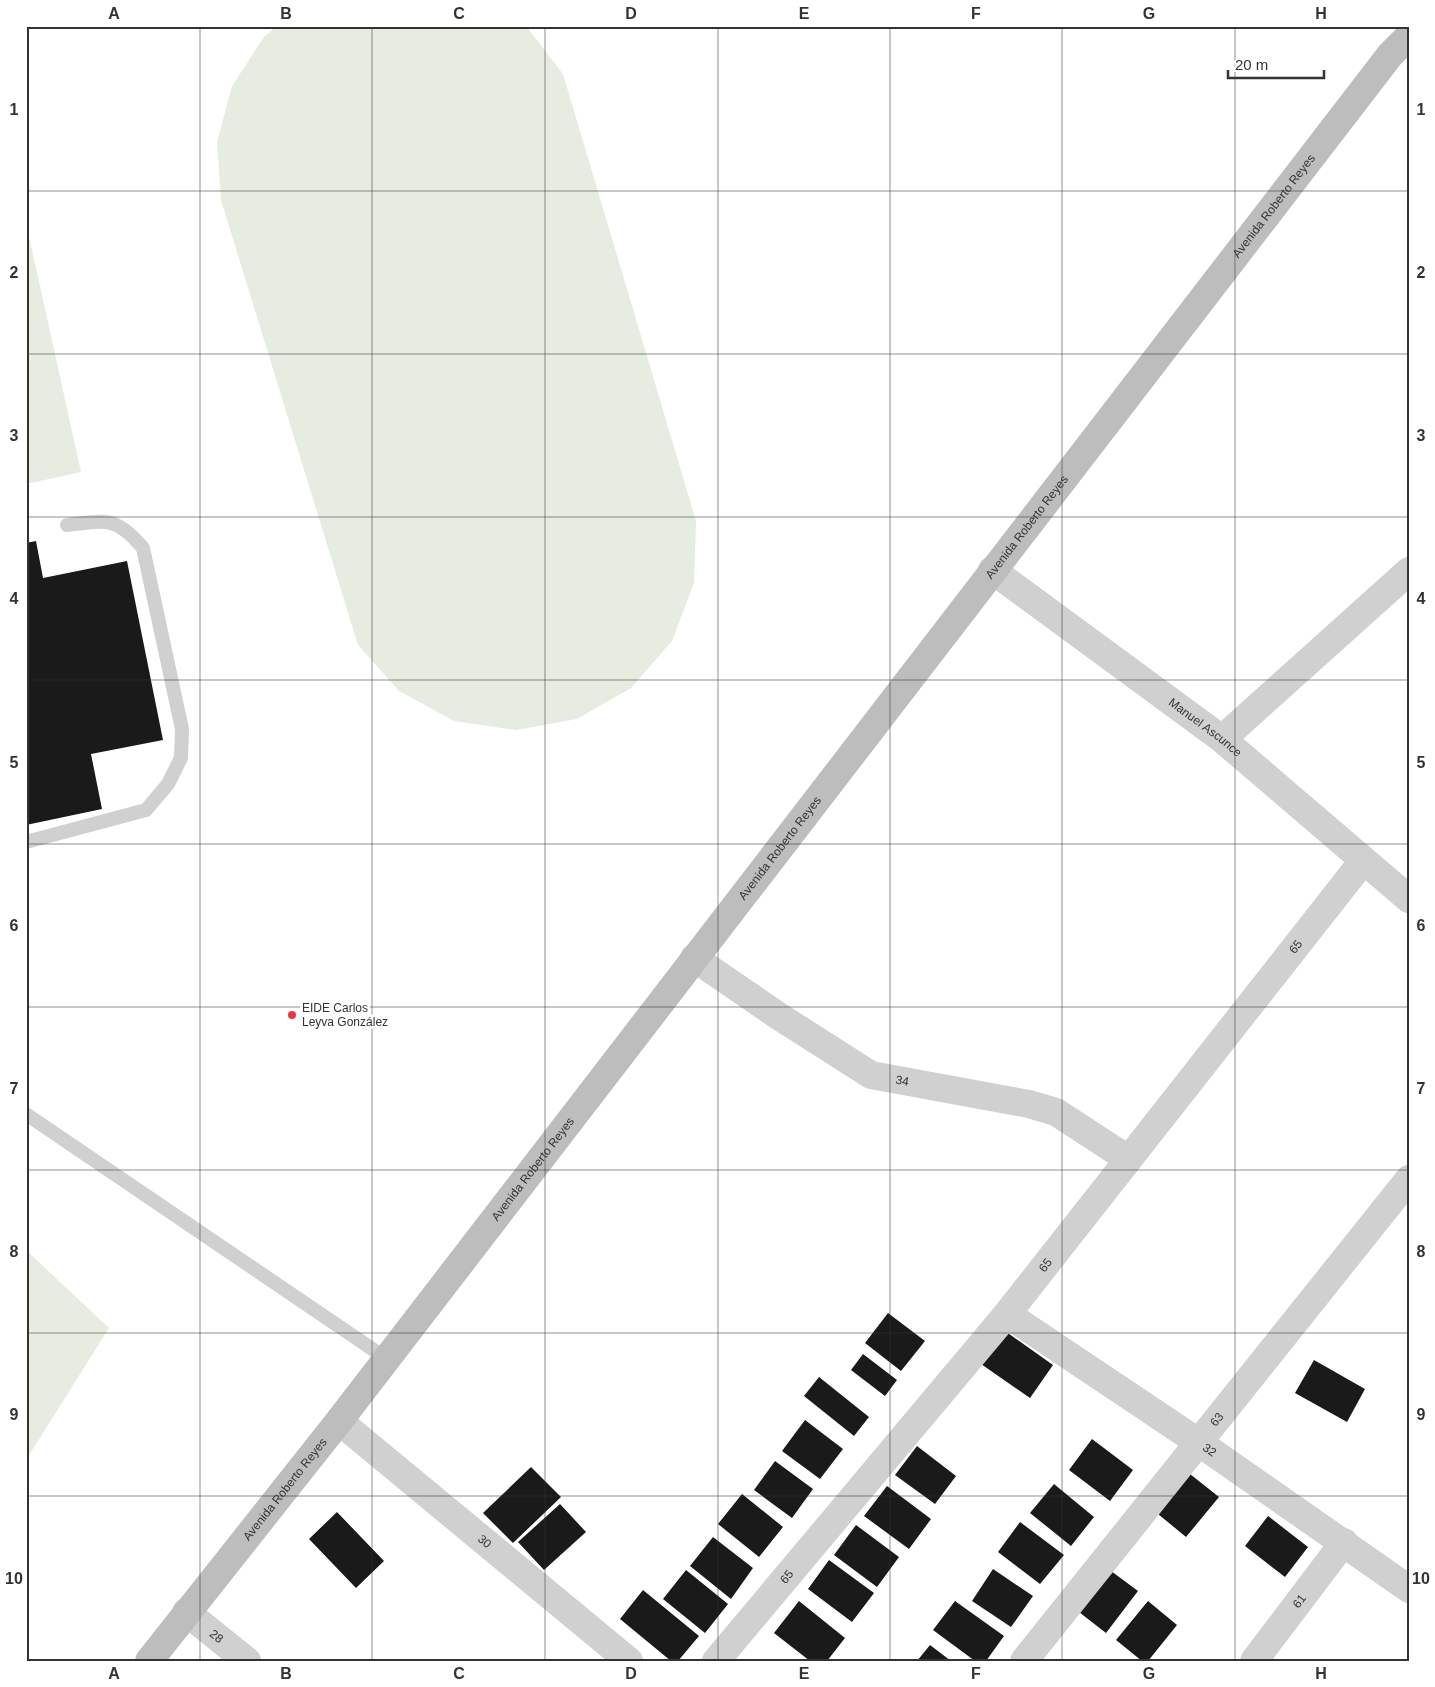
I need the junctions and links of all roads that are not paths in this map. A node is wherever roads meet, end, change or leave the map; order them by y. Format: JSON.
{"nodes":[{"id":1,"x":1409,"y":36,"type":"edge"},
{"id":2,"x":67,"y":525,"type":"dead end"},
{"id":3,"x":992,"y":570,"type":"junction"},
{"id":4,"x":1409,"y":571,"type":"edge"},
{"id":5,"x":1222,"y":739,"type":"junction"},
{"id":6,"x":26,"y":842,"type":"edge"},
{"id":7,"x":1363,"y":860,"type":"junction"},
{"id":8,"x":1409,"y":899,"type":"edge"},
{"id":9,"x":694,"y":958,"type":"junction"},
{"id":10,"x":26,"y":1114,"type":"edge"},
{"id":11,"x":1128,"y":1159,"type":"junction"},
{"id":12,"x":1409,"y":1179,"type":"edge"},
{"id":13,"x":1006,"y":1314,"type":"junction"},
{"id":14,"x":387,"y":1359,"type":"junction"},
{"id":15,"x":339,"y":1421,"type":"junction"},
{"id":16,"x":1198,"y":1442,"type":"junction"},
{"id":17,"x":1344,"y":1542,"type":"junction"},
{"id":18,"x":1409,"y":1589,"type":"edge"},
{"id":19,"x":186,"y":1612,"type":"junction"},
{"id":20,"x":149,"y":1661,"type":"edge"},
{"id":21,"x":247,"y":1661,"type":"edge"},
{"id":22,"x":629,"y":1661,"type":"edge"},
{"id":23,"x":716,"y":1661,"type":"edge"},
{"id":24,"x":1024,"y":1661,"type":"edge"},
{"id":25,"x":1254,"y":1661,"type":"edge"}],
"edges":[{"from":1,"to":3,"type":"main road","name":"Avenida Roberto Reyes"},
{"from":2,"to":6,"type":"lane"},
{"from":3,"to":5,"type":"street","name":"Manuel Ascunce"},
{"from":3,"to":9,"type":"main road","name":"Avenida Roberto Reyes"},
{"from":4,"to":5,"type":"street"},
{"from":5,"to":7,"type":"street","name":"Manuel Ascunce"},
{"from":7,"to":8,"type":"street","name":"Manuel Ascunce"},
{"from":7,"to":11,"type":"street","name":"65"},
{"from":9,"to":11,"type":"street","name":"34"},
{"from":9,"to":14,"type":"main road","name":"Avenida Roberto Reyes"},
{"from":10,"to":14,"type":"lane"},
{"from":11,"to":13,"type":"street","name":"65"},
{"from":12,"to":16,"type":"street","name":"63"},
{"from":13,"to":16,"type":"street","name":"32"},
{"from":13,"to":23,"type":"street","name":"65"},
{"from":14,"to":15,"type":"main road","name":"Avenida Roberto Reyes"},
{"from":15,"to":19,"type":"main road","name":"Avenida Roberto Reyes"},
{"from":15,"to":22,"type":"street","name":"30"},
{"from":16,"to":17,"type":"street","name":"32"},
{"from":16,"to":24,"type":"street","name":"63"},
{"from":17,"to":18,"type":"street","name":"32"},
{"from":17,"to":25,"type":"street","name":"61"},
{"from":19,"to":20,"type":"main road","name":"Avenida Roberto Reyes"},
{"from":19,"to":21,"type":"street","name":"28"}]}
